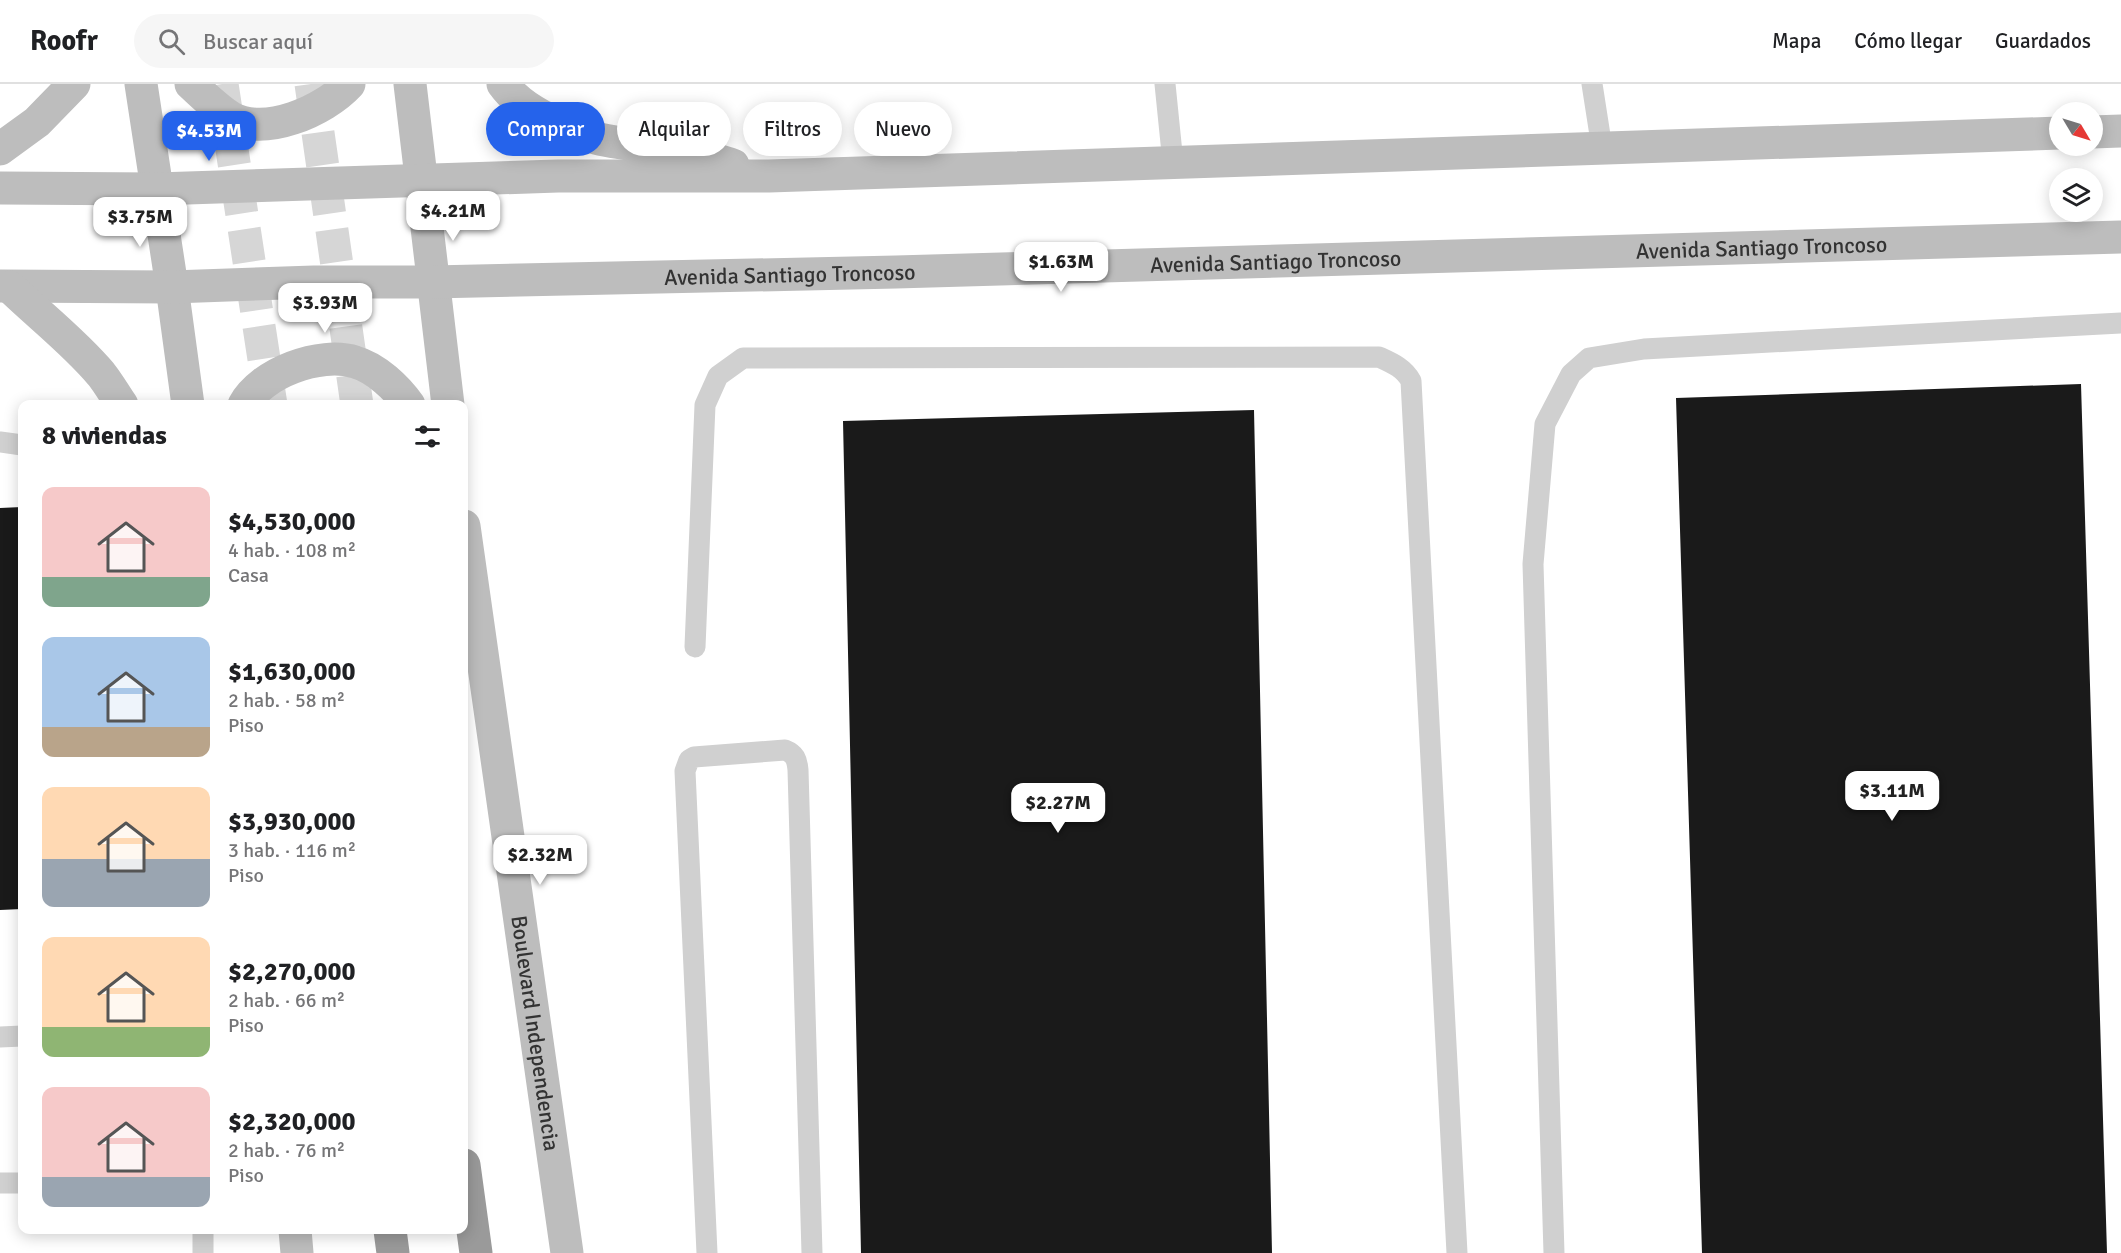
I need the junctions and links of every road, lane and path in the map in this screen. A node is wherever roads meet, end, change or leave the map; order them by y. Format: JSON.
{"nodes":[{"id":1,"x":74,"y":84,"type":"edge"},
{"id":2,"x":141,"y":84,"type":"edge"},
{"id":3,"x":191,"y":84,"type":"edge"},
{"id":4,"x":348,"y":84,"type":"edge"},
{"id":5,"x":410,"y":84,"type":"edge"},
{"id":6,"x":503,"y":84,"type":"edge"},
{"id":7,"x":1165,"y":84,"type":"edge"},
{"id":8,"x":1592,"y":84,"type":"edge"},
{"id":9,"x":2103,"y":132,"type":"edge"},
{"id":10,"x":2121,"y":132,"type":"edge"},
{"id":11,"x":2049,"y":134,"type":"edge"},
{"id":12,"x":1602,"y":148,"type":"junction"},
{"id":13,"x":0,"y":149,"type":"edge"},
{"id":14,"x":1173,"y":163,"type":"junction"},
{"id":15,"x":770,"y":176,"type":"junction"},
{"id":16,"x":420,"y":179,"type":"junction"},
{"id":17,"x":0,"y":188,"type":"edge"},
{"id":18,"x":157,"y":189,"type":"junction"},
{"id":19,"x":2121,"y":237,"type":"edge"},
{"id":20,"x":432,"y":282,"type":"junction"},
{"id":21,"x":5,"y":287,"type":"edge"},
{"id":22,"x":172,"y":287,"type":"junction"},
{"id":23,"x":2121,"y":323,"type":"edge"},
{"id":24,"x":118,"y":400,"type":"edge"},
{"id":25,"x":187,"y":400,"type":"edge"},
{"id":26,"x":248,"y":400,"type":"edge"},
{"id":27,"x":406,"y":400,"type":"edge"},
{"id":28,"x":447,"y":400,"type":"edge"},
{"id":29,"x":0,"y":442,"type":"edge"},
{"id":30,"x":18,"y":444,"type":"edge"},
{"id":31,"x":468,"y":554,"type":"edge"},
{"id":32,"x":695,"y":647,"type":"dead end"},
{"id":33,"x":18,"y":1036,"type":"edge"},
{"id":34,"x":0,"y":1037,"type":"edge"},
{"id":35,"x":18,"y":1183,"type":"edge"},
{"id":36,"x":0,"y":1184,"type":"edge"},
{"id":37,"x":468,"y":1194,"type":"edge"},
{"id":38,"x":202,"y":1234,"type":"edge"},
{"id":39,"x":295,"y":1234,"type":"edge"},
{"id":40,"x":391,"y":1234,"type":"edge"},
{"id":41,"x":203,"y":1253,"type":"edge"},
{"id":42,"x":297,"y":1253,"type":"edge"},
{"id":43,"x":393,"y":1253,"type":"edge"},
{"id":44,"x":476,"y":1253,"type":"edge"},
{"id":45,"x":567,"y":1253,"type":"edge"},
{"id":46,"x":707,"y":1253,"type":"edge"},
{"id":47,"x":812,"y":1253,"type":"edge"},
{"id":48,"x":1457,"y":1253,"type":"edge"},
{"id":49,"x":1554,"y":1253,"type":"edge"}],
"edges":[{"from":1,"to":13,"type":"main road"},
{"from":2,"to":18,"type":"main road"},
{"from":3,"to":4,"type":"main road"},
{"from":5,"to":16,"type":"main road"},
{"from":6,"to":15,"type":"main road"},
{"from":7,"to":14,"type":"lane"},
{"from":8,"to":12,"type":"lane"},
{"from":9,"to":10,"type":"main road"},
{"from":11,"to":12,"type":"main road"},
{"from":12,"to":14,"type":"main road"},
{"from":14,"to":15,"type":"main road"},
{"from":15,"to":16,"type":"main road"},
{"from":16,"to":18,"type":"main road"},
{"from":16,"to":20,"type":"main road"},
{"from":17,"to":18,"type":"main road"},
{"from":18,"to":22,"type":"main road"},
{"from":19,"to":20,"type":"main road","name":"Avenida Santiago Troncoso"},
{"from":20,"to":22,"type":"main road","name":"Avenida Santiago Troncoso"},
{"from":20,"to":28,"type":"main road"},
{"from":21,"to":22,"type":"main road","name":"Avenida Santiago Troncoso"},
{"from":21,"to":24,"type":"main road"},
{"from":22,"to":25,"type":"main road"},
{"from":23,"to":49,"type":"lane"},
{"from":26,"to":27,"type":"main road"},
{"from":29,"to":30,"type":"lane"},
{"from":31,"to":45,"type":"main road","name":"Boulevard Independencia"},
{"from":32,"to":48,"type":"lane"},
{"from":33,"to":34,"type":"lane"},
{"from":35,"to":36,"type":"lane"},
{"from":37,"to":44,"type":"highway"},
{"from":38,"to":41,"type":"lane"},
{"from":39,"to":42,"type":"main road"},
{"from":40,"to":43,"type":"highway"},
{"from":46,"to":47,"type":"lane"}]}
